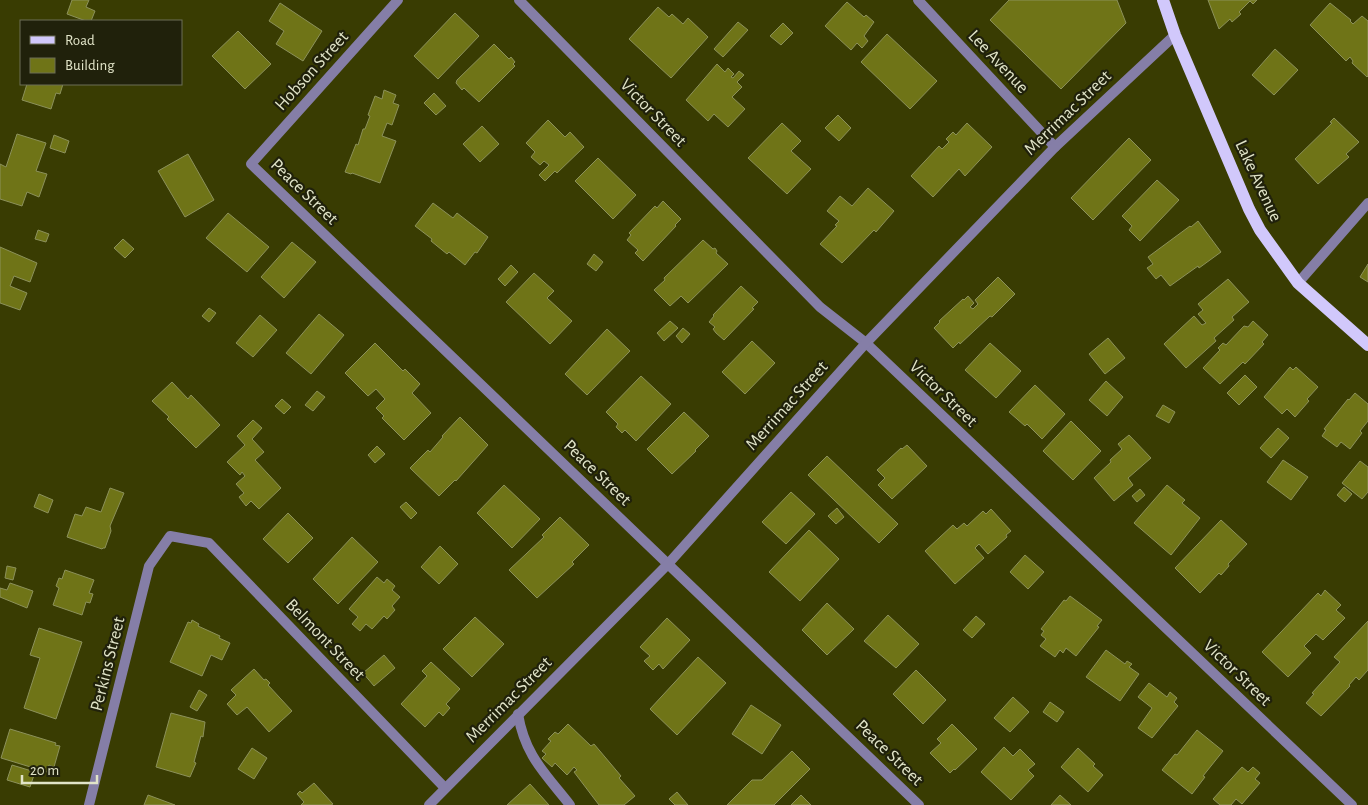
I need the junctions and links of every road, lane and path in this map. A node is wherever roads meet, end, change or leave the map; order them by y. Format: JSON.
{"nodes":[{"id":1,"x":398,"y":0,"type":"edge"},
{"id":2,"x":519,"y":0,"type":"edge"},
{"id":3,"x":918,"y":0,"type":"edge"},
{"id":4,"x":1163,"y":0,"type":"edge"},
{"id":5,"x":1175,"y":35,"type":"junction"},
{"id":6,"x":1055,"y":146,"type":"junction"},
{"id":7,"x":251,"y":164,"type":"joint"},
{"id":8,"x":1368,"y":203,"type":"edge"},
{"id":9,"x":1298,"y":283,"type":"junction"},
{"id":10,"x":866,"y":343,"type":"junction"},
{"id":11,"x":1368,"y":345,"type":"edge"},
{"id":12,"x":170,"y":536,"type":"joint"},
{"id":13,"x":668,"y":564,"type":"junction"},
{"id":14,"x":518,"y":714,"type":"junction"},
{"id":15,"x":445,"y":788,"type":"junction"},
{"id":16,"x":89,"y":805,"type":"edge"},
{"id":17,"x":429,"y":805,"type":"edge"},
{"id":18,"x":570,"y":805,"type":"edge"},
{"id":19,"x":919,"y":805,"type":"edge"},
{"id":20,"x":1352,"y":805,"type":"edge"}],
"edges":[{"from":1,"to":7,"type":"street","name":"Hobson Street"},
{"from":2,"to":10,"type":"street","name":"Victor Street"},
{"from":3,"to":6,"type":"street","name":"Lee Avenue"},
{"from":4,"to":5,"type":"main road","name":"Lake Avenue"},
{"from":5,"to":6,"type":"street","name":"Merrimac Street"},
{"from":5,"to":9,"type":"main road","name":"Lake Avenue"},
{"from":6,"to":10,"type":"street","name":"Merrimac Street"},
{"from":7,"to":13,"type":"street","name":"Peace Street"},
{"from":8,"to":9,"type":"street"},
{"from":9,"to":11,"type":"main road","name":"Lake Avenue"},
{"from":10,"to":13,"type":"street","name":"Merrimac Street"},
{"from":10,"to":20,"type":"street","name":"Victor Street"},
{"from":12,"to":15,"type":"street","name":"Belmont Street"},
{"from":12,"to":16,"type":"street","name":"Perkins Street"},
{"from":13,"to":14,"type":"street","name":"Merrimac Street"},
{"from":13,"to":19,"type":"street","name":"Peace Street"},
{"from":14,"to":15,"type":"street","name":"Merrimac Street"},
{"from":14,"to":18,"type":"street"},
{"from":15,"to":17,"type":"street","name":"Merrimac Street"}]}
